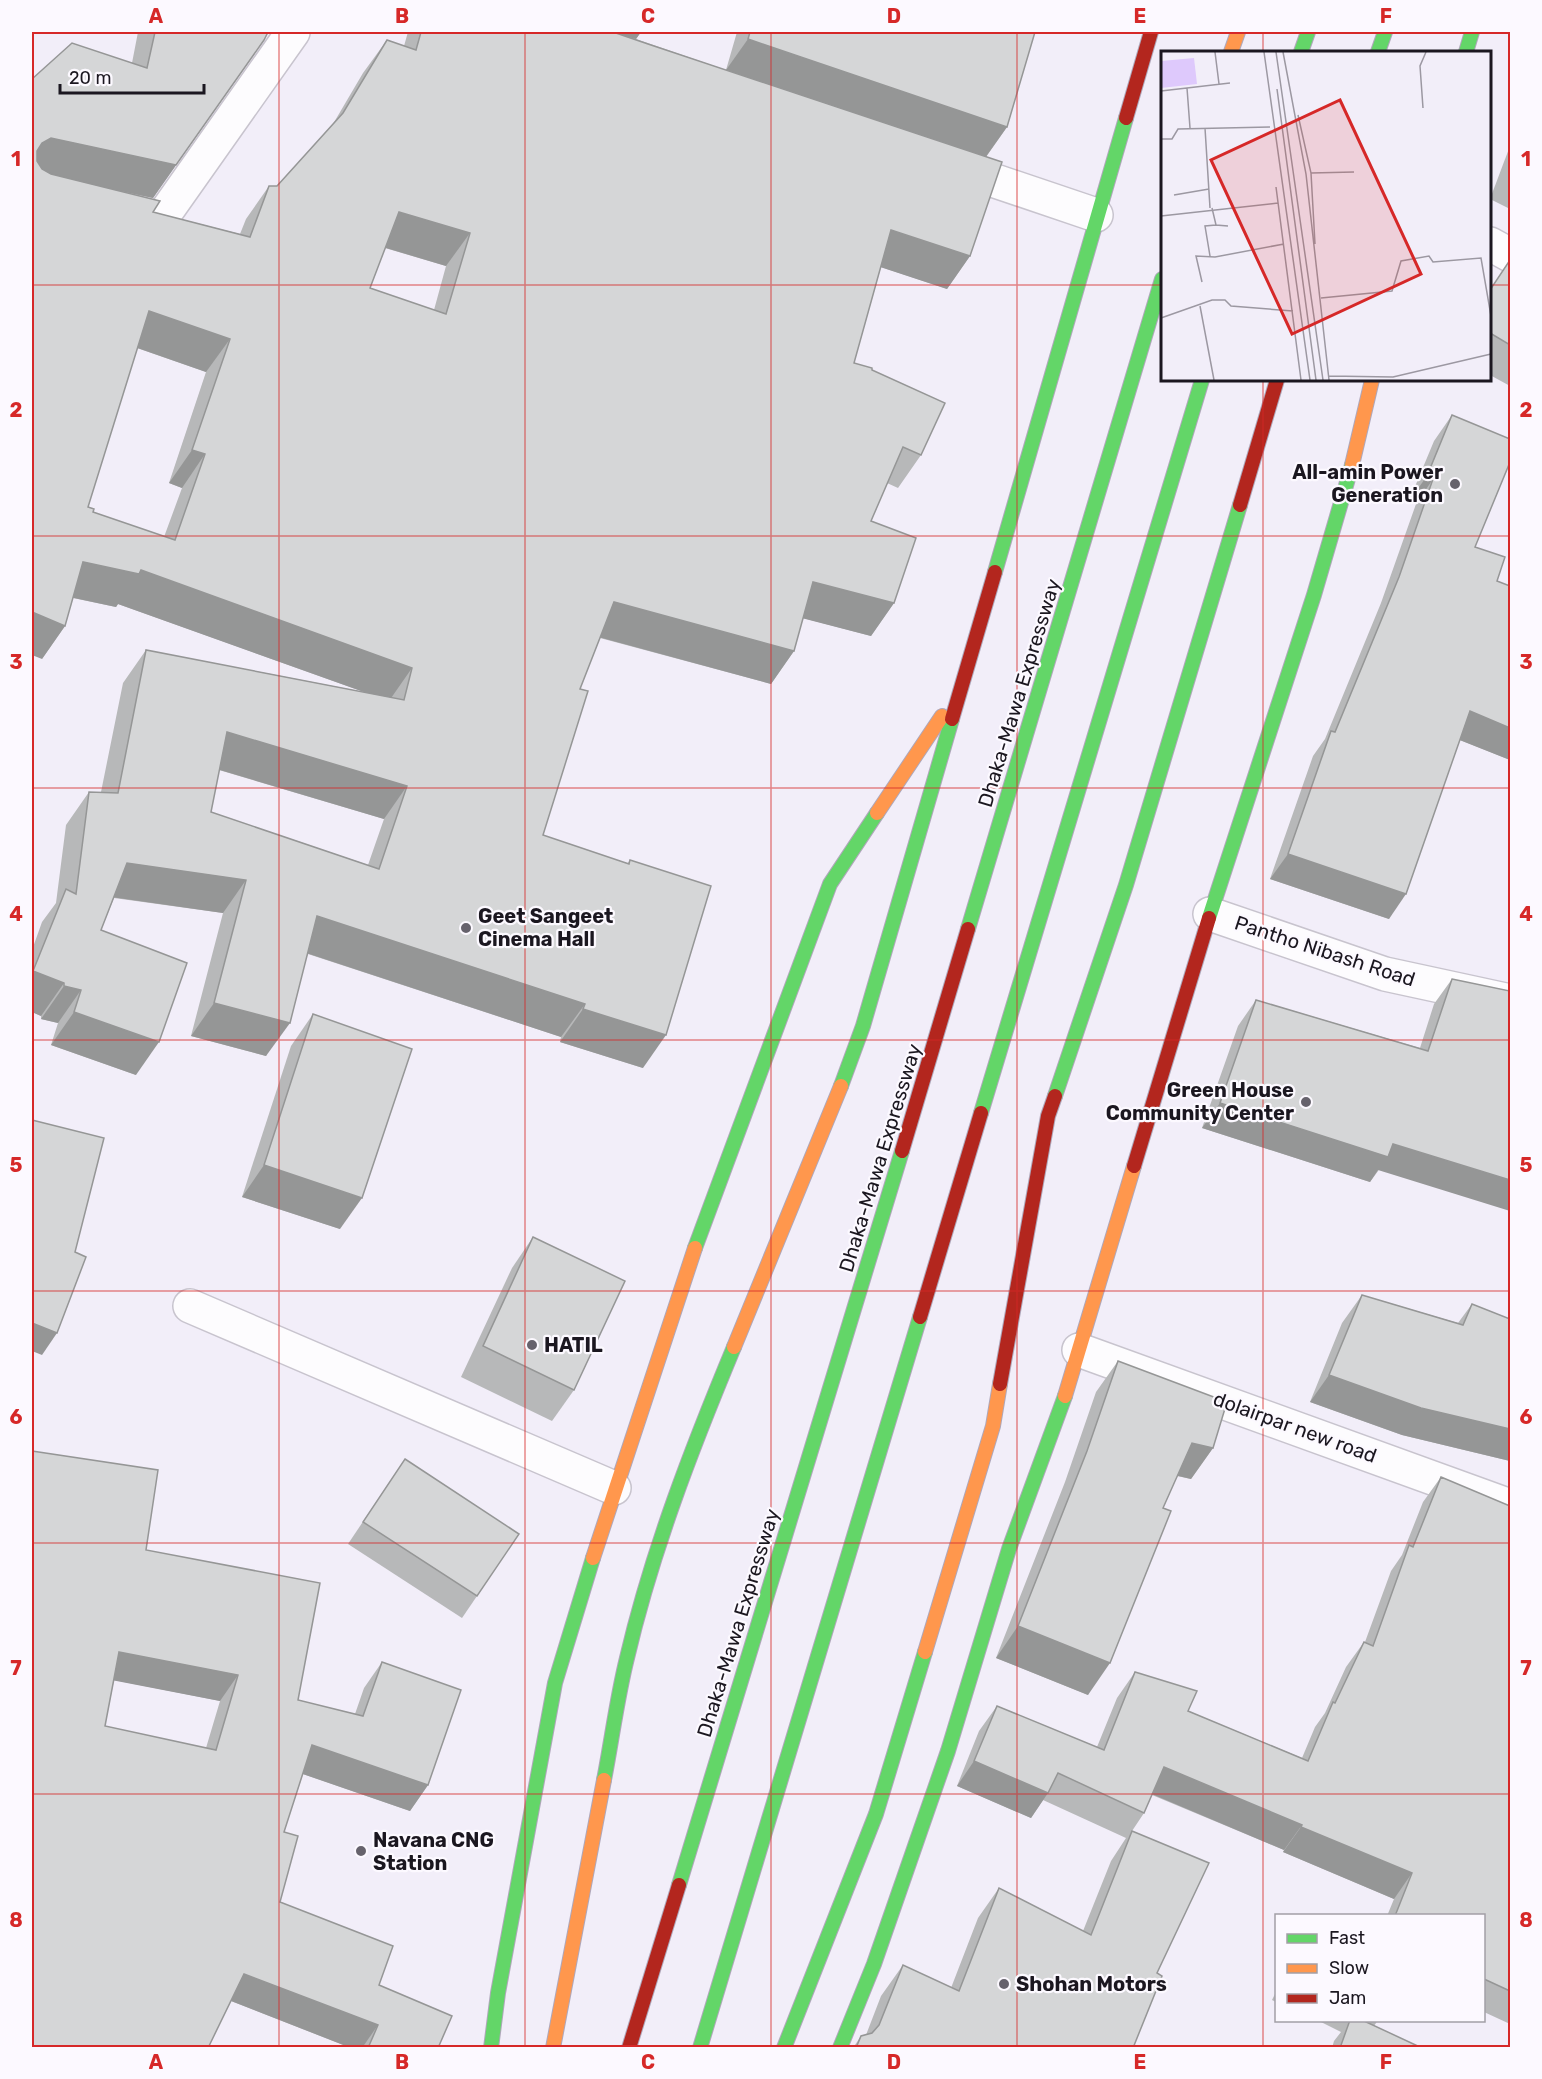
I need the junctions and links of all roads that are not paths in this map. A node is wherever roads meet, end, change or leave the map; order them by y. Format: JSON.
{"nodes":[{"id":1,"x":293,"y":32,"type":"edge"},
{"id":2,"x":1151,"y":32,"type":"edge"},
{"id":3,"x":1238,"y":32,"type":"edge"},
{"id":4,"x":1308,"y":32,"type":"edge"},
{"id":5,"x":1385,"y":32,"type":"edge"},
{"id":6,"x":1472,"y":32,"type":"edge"},
{"id":7,"x":1231,"y":51,"type":"edge"},
{"id":8,"x":1301,"y":51,"type":"edge"},
{"id":9,"x":1378,"y":51,"type":"edge"},
{"id":10,"x":1466,"y":51,"type":"edge"},
{"id":11,"x":927,"y":158,"type":"edge"},
{"id":12,"x":32,"y":189,"type":"edge"},
{"id":13,"x":1096,"y":215,"type":"junction"},
{"id":14,"x":1491,"y":245,"type":"edge"},
{"id":15,"x":1510,"y":255,"type":"edge"},
{"id":16,"x":1161,"y":282,"type":"edge"},
{"id":17,"x":1202,"y":381,"type":"edge"},
{"id":18,"x":1276,"y":381,"type":"edge"},
{"id":19,"x":1372,"y":381,"type":"edge"},
{"id":20,"x":958,"y":693,"type":"junction"},
{"id":21,"x":1210,"y":914,"type":"junction"},
{"id":22,"x":1510,"y":1001,"type":"edge"},
{"id":23,"x":190,"y":1306,"type":"dead end"},
{"id":24,"x":1079,"y":1350,"type":"junction"},
{"id":25,"x":614,"y":1488,"type":"junction"},
{"id":26,"x":1510,"y":1506,"type":"edge"},
{"id":27,"x":491,"y":2048,"type":"edge"},
{"id":28,"x":553,"y":2048,"type":"edge"},
{"id":29,"x":629,"y":2048,"type":"edge"},
{"id":30,"x":700,"y":2048,"type":"edge"},
{"id":31,"x":784,"y":2048,"type":"edge"},
{"id":32,"x":840,"y":2048,"type":"edge"}],
"edges":[{"from":1,"to":12,"type":"street"},
{"from":2,"to":13,"type":"highway"},
{"from":3,"to":7,"type":"highway"},
{"from":4,"to":8,"type":"highway"},
{"from":5,"to":9,"type":"highway"},
{"from":6,"to":10,"type":"highway"},
{"from":11,"to":13,"type":"street"},
{"from":13,"to":20,"type":"highway"},
{"from":14,"to":15,"type":"street"},
{"from":16,"to":29,"type":"highway","name":"Dhaka-Mawa Expressway"},
{"from":17,"to":30,"type":"highway"},
{"from":18,"to":31,"type":"highway"},
{"from":19,"to":21,"type":"highway"},
{"from":20,"to":25,"type":"highway"},
{"from":20,"to":28,"type":"highway"},
{"from":21,"to":22,"type":"street","name":"Pantho Nibash Road"},
{"from":21,"to":24,"type":"highway"},
{"from":23,"to":25,"type":"street"},
{"from":24,"to":26,"type":"street","name":"dolairpar new road"},
{"from":24,"to":32,"type":"highway"},
{"from":25,"to":27,"type":"highway"}]}
